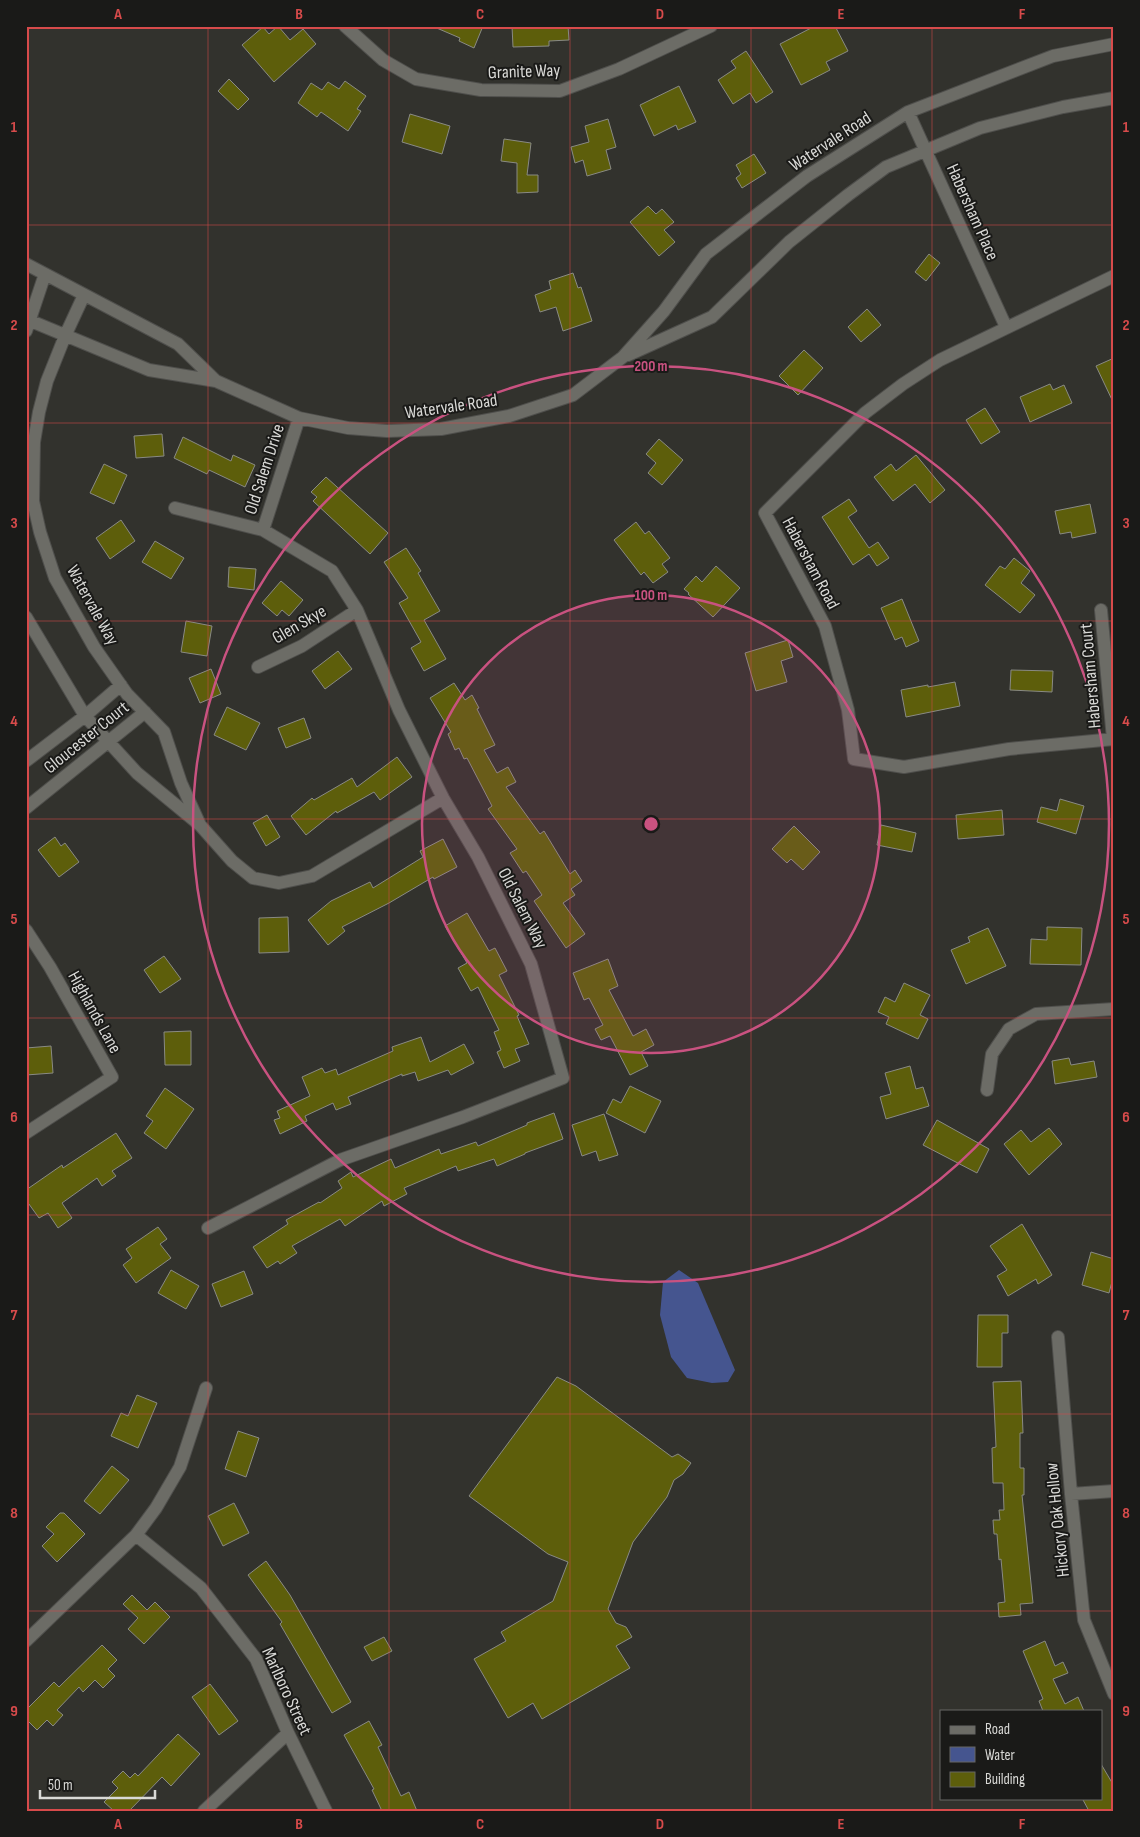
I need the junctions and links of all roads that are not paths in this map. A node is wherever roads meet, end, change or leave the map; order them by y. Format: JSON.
{"nodes":[{"id":1,"x":345,"y":26,"type":"edge"},
{"id":2,"x":710,"y":26,"type":"edge"},
{"id":3,"x":1114,"y":44,"type":"edge"},
{"id":4,"x":1114,"y":98,"type":"edge"},
{"id":5,"x":908,"y":112,"type":"junction"},
{"id":6,"x":926,"y":151,"type":"junction"},
{"id":7,"x":26,"y":264,"type":"edge"},
{"id":8,"x":45,"y":274,"type":"junction"},
{"id":9,"x":1114,"y":276,"type":"edge"},
{"id":10,"x":84,"y":295,"type":"junction"},
{"id":11,"x":28,"y":324,"type":"edge"},
{"id":12,"x":1006,"y":327,"type":"junction"},
{"id":13,"x":65,"y":336,"type":"junction"},
{"id":14,"x":623,"y":357,"type":"junction"},
{"id":15,"x":216,"y":381,"type":"junction"},
{"id":16,"x":299,"y":418,"type":"junction"},
{"id":17,"x":175,"y":508,"type":"dead end"},
{"id":18,"x":263,"y":530,"type":"junction"},
{"id":19,"x":357,"y":610,"type":"junction"},
{"id":20,"x":1101,"y":610,"type":"dead end"},
{"id":21,"x":26,"y":617,"type":"edge"},
{"id":22,"x":258,"y":667,"type":"dead end"},
{"id":23,"x":121,"y":685,"type":"junction"},
{"id":24,"x":145,"y":712,"type":"junction"},
{"id":25,"x":85,"y":716,"type":"junction"},
{"id":26,"x":1114,"y":739,"type":"edge"},
{"id":27,"x":109,"y":742,"type":"junction"},
{"id":28,"x":26,"y":762,"type":"edge"},
{"id":29,"x":442,"y":798,"type":"junction"},
{"id":30,"x":26,"y":808,"type":"edge"},
{"id":31,"x":200,"y":825,"type":"junction"},
{"id":32,"x":26,"y":930,"type":"edge"},
{"id":33,"x":1114,"y":1009,"type":"edge"},
{"id":34,"x":987,"y":1090,"type":"dead end"},
{"id":35,"x":26,"y":1133,"type":"edge"},
{"id":36,"x":208,"y":1228,"type":"dead end"},
{"id":37,"x":1058,"y":1337,"type":"dead end"},
{"id":38,"x":206,"y":1388,"type":"dead end"},
{"id":39,"x":1114,"y":1491,"type":"edge"},
{"id":40,"x":1071,"y":1494,"type":"junction"},
{"id":41,"x":136,"y":1535,"type":"junction"},
{"id":42,"x":26,"y":1641,"type":"edge"},
{"id":43,"x":1114,"y":1694,"type":"edge"},
{"id":44,"x":288,"y":1733,"type":"junction"},
{"id":45,"x":204,"y":1811,"type":"edge"},
{"id":46,"x":326,"y":1811,"type":"edge"}],
"edges":[{"from":1,"to":2,"type":"street","name":"Granite Way"},
{"from":3,"to":5,"type":"street","name":"Watervale Road"},
{"from":4,"to":6,"type":"street","name":"Watervale Road"},
{"from":5,"to":6,"type":"street","name":"Habersham Place"},
{"from":5,"to":14,"type":"street","name":"Watervale Road"},
{"from":6,"to":12,"type":"street","name":"Habersham Place"},
{"from":6,"to":14,"type":"street","name":"Watervale Road"},
{"from":7,"to":8,"type":"street","name":"Watervale Road"},
{"from":8,"to":10,"type":"street","name":"Watervale Road"},
{"from":8,"to":11,"type":"street"},
{"from":9,"to":12,"type":"street","name":"Habersham Road"},
{"from":10,"to":13,"type":"street","name":"Watervale Way"},
{"from":10,"to":15,"type":"street","name":"Watervale Road"},
{"from":11,"to":13,"type":"street","name":"Watervale Road"},
{"from":12,"to":26,"type":"street","name":"Habersham Road"},
{"from":13,"to":15,"type":"street","name":"Watervale Road"},
{"from":13,"to":23,"type":"street","name":"Watervale Way"},
{"from":14,"to":16,"type":"street","name":"Watervale Road"},
{"from":15,"to":16,"type":"street","name":"Watervale Road"},
{"from":16,"to":18,"type":"street","name":"Old Salem Drive"},
{"from":17,"to":18,"type":"street","name":"Old Salem Way"},
{"from":18,"to":19,"type":"street","name":"Old Salem Way"},
{"from":19,"to":22,"type":"street","name":"Glen Skye"},
{"from":19,"to":29,"type":"street","name":"Old Salem Way"},
{"from":20,"to":26,"type":"street","name":"Habersham Court"},
{"from":21,"to":25,"type":"street","name":"Watervale Way"},
{"from":23,"to":24,"type":"street","name":"Watervale Way"},
{"from":23,"to":25,"type":"street","name":"Gloucester Court"},
{"from":24,"to":27,"type":"street","name":"Gloucester Court"},
{"from":24,"to":31,"type":"street","name":"Watervale Way"},
{"from":25,"to":27,"type":"street","name":"Watervale Way"},
{"from":25,"to":28,"type":"street","name":"Gloucester Court"},
{"from":27,"to":30,"type":"street","name":"Gloucester Court"},
{"from":27,"to":31,"type":"street","name":"Watervale Way"},
{"from":29,"to":31,"type":"street","name":"Watervale Way"},
{"from":29,"to":36,"type":"street","name":"Old Salem Way"},
{"from":32,"to":35,"type":"street","name":"Highlands Lane"},
{"from":33,"to":34,"type":"street"},
{"from":37,"to":40,"type":"street","name":"Hickory Oak Hollow"},
{"from":38,"to":41,"type":"street"},
{"from":39,"to":40,"type":"street"},
{"from":40,"to":43,"type":"street","name":"Hickory Oak Hollow"},
{"from":41,"to":42,"type":"street"},
{"from":41,"to":44,"type":"street","name":"Marlboro Street"},
{"from":44,"to":45,"type":"street"},
{"from":44,"to":46,"type":"street","name":"Marlboro Street"}]}
